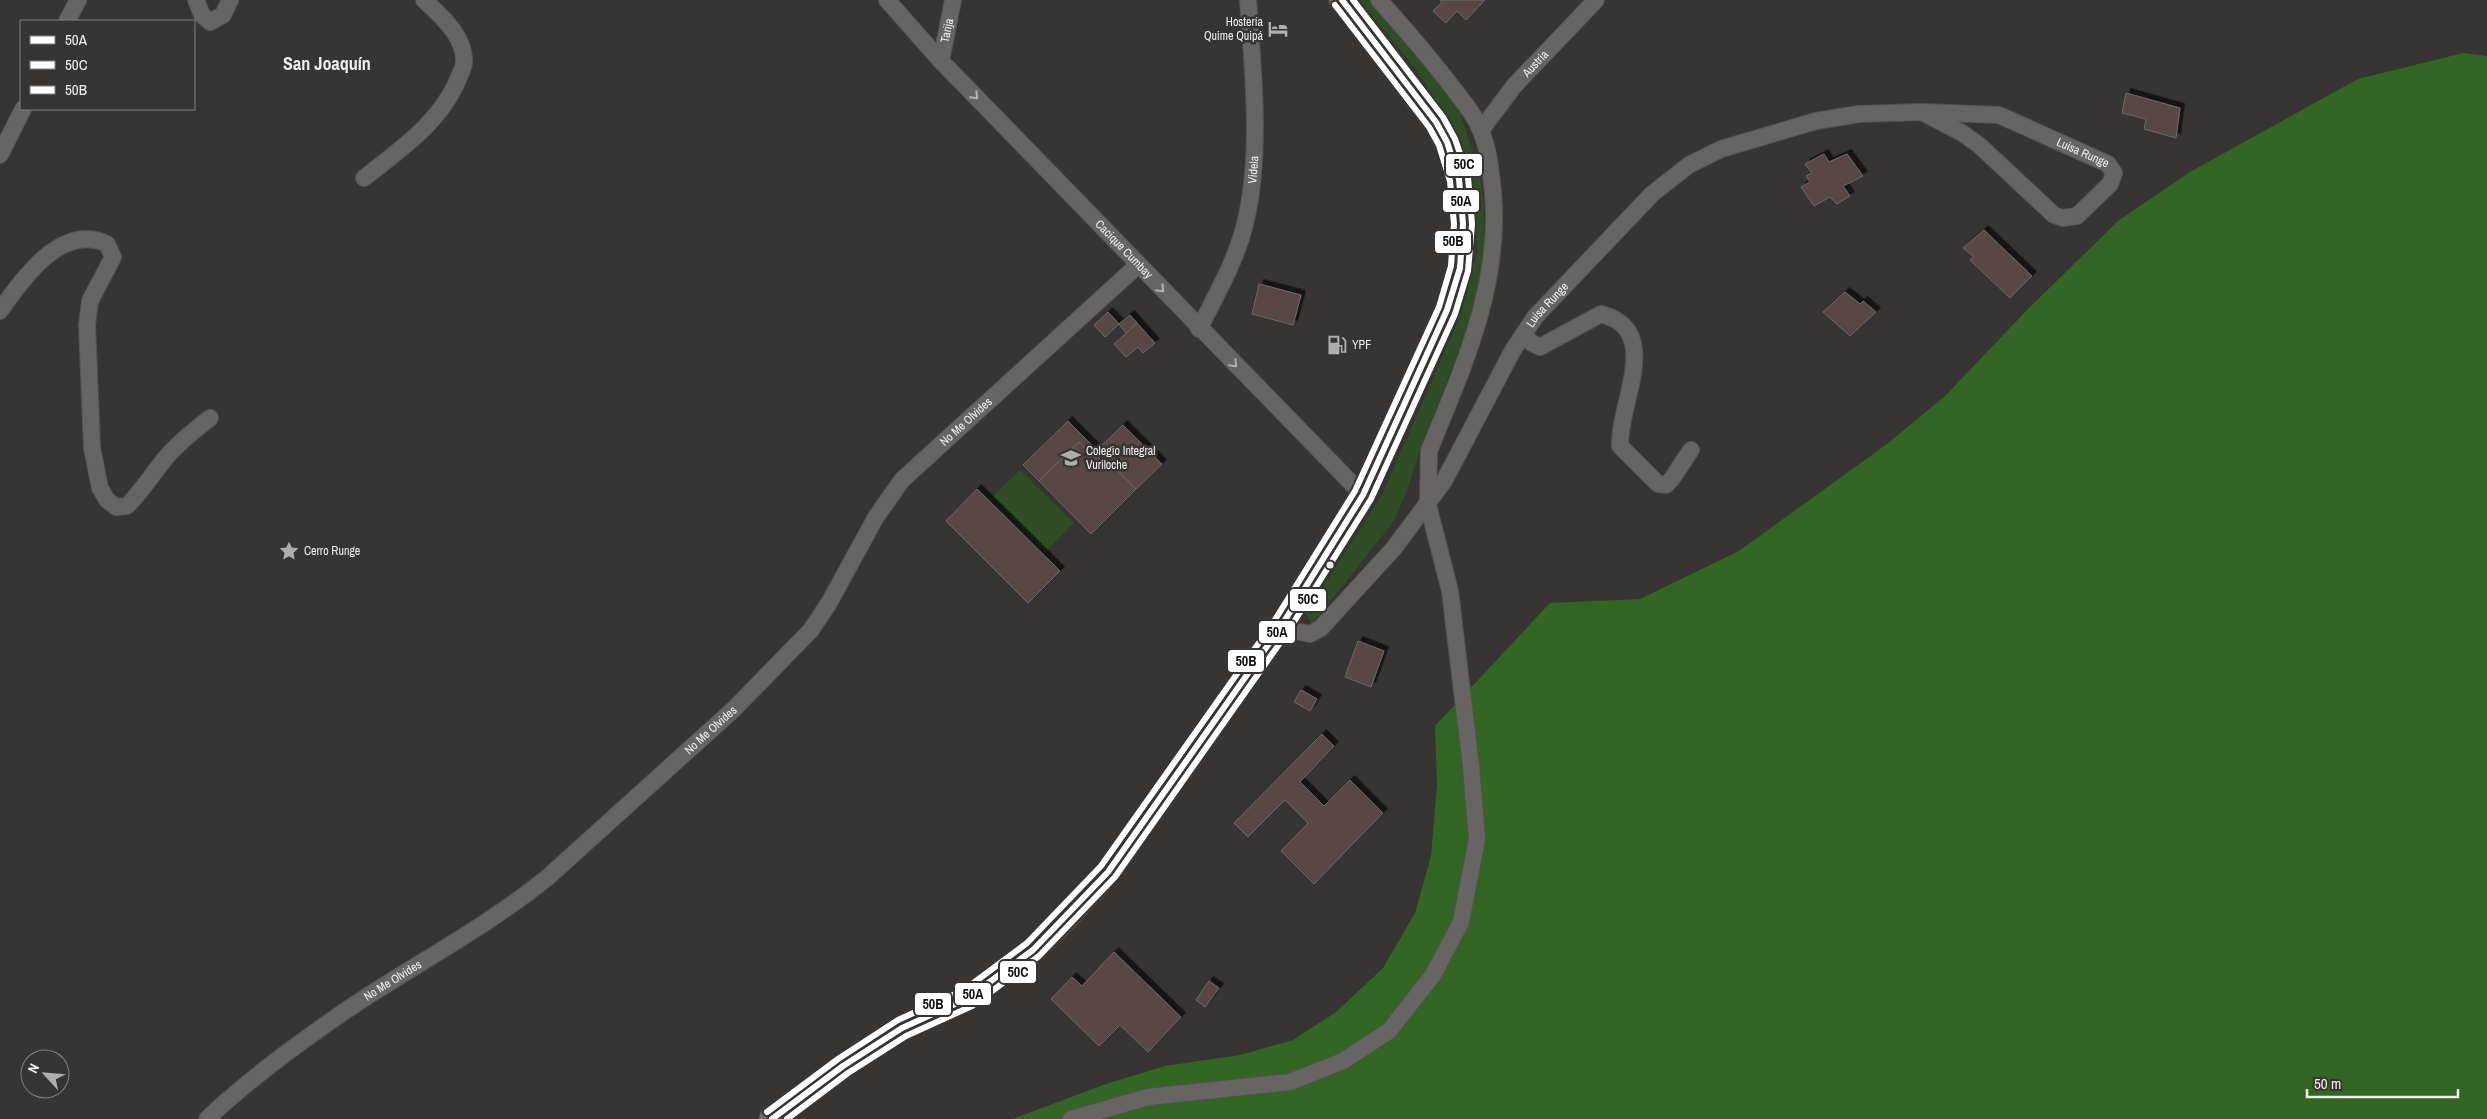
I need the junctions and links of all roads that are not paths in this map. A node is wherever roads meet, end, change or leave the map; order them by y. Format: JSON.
{"nodes":[{"id":1,"x":78,"y":0,"type":"edge"},
{"id":2,"x":196,"y":0,"type":"edge"},
{"id":3,"x":230,"y":0,"type":"edge"},
{"id":4,"x":424,"y":0,"type":"edge"},
{"id":5,"x":887,"y":0,"type":"edge"},
{"id":6,"x":953,"y":0,"type":"edge"},
{"id":7,"x":1248,"y":0,"type":"edge"},
{"id":8,"x":1342,"y":0,"type":"edge"},
{"id":9,"x":1379,"y":0,"type":"edge"},
{"id":10,"x":1596,"y":0,"type":"edge"},
{"id":11,"x":68,"y":20,"type":"edge"},
{"id":12,"x":942,"y":61,"type":"junction"},
{"id":13,"x":23,"y":110,"type":"edge"},
{"id":14,"x":1922,"y":112,"type":"junction"},
{"id":15,"x":1481,"y":130,"type":"junction"},
{"id":16,"x":0,"y":155,"type":"edge"},
{"id":17,"x":364,"y":178,"type":"dead end"},
{"id":18,"x":1138,"y":264,"type":"junction"},
{"id":19,"x":0,"y":311,"type":"edge"},
{"id":20,"x":1200,"y":329,"type":"junction"},
{"id":21,"x":1523,"y":335,"type":"junction"},
{"id":22,"x":210,"y":418,"type":"dead end"},
{"id":23,"x":1691,"y":450,"type":"dead end"},
{"id":24,"x":1363,"y":495,"type":"junction"},
{"id":25,"x":1428,"y":505,"type":"junction"},
{"id":26,"x":1280,"y":628,"type":"junction"},
{"id":27,"x":206,"y":1119,"type":"edge"},
{"id":28,"x":772,"y":1119,"type":"edge"},
{"id":29,"x":1071,"y":1119,"type":"edge"}],
"edges":[{"from":1,"to":11,"type":"street"},
{"from":2,"to":3,"type":"street"},
{"from":4,"to":17,"type":"street"},
{"from":5,"to":12,"type":"street","name":"Cacique Cumbay"},
{"from":6,"to":12,"type":"street","name":"Tarija"},
{"from":7,"to":20,"type":"street","name":"Videla"},
{"from":8,"to":24,"type":"main road"},
{"from":9,"to":15,"type":"street"},
{"from":10,"to":15,"type":"street","name":"Austria"},
{"from":12,"to":18,"type":"street","name":"Cacique Cumbay","one_way":true},
{"from":13,"to":16,"type":"street"},
{"from":14,"to":14,"type":"street","name":"Luisa Runge"},
{"from":14,"to":21,"type":"street","name":"Luisa Runge"},
{"from":15,"to":25,"type":"street"},
{"from":18,"to":20,"type":"street","name":"Cacique Cumbay","one_way":true},
{"from":18,"to":27,"type":"street","name":"No Me Olvides"},
{"from":19,"to":22,"type":"street"},
{"from":20,"to":24,"type":"street","name":"Cacique Cumbay","one_way":true},
{"from":21,"to":23,"type":"street"},
{"from":21,"to":25,"type":"street","name":"Luisa Runge"},
{"from":24,"to":26,"type":"main road"},
{"from":25,"to":26,"type":"street","name":"Luisa Runge"},
{"from":25,"to":29,"type":"street"},
{"from":26,"to":28,"type":"main road"}]}
